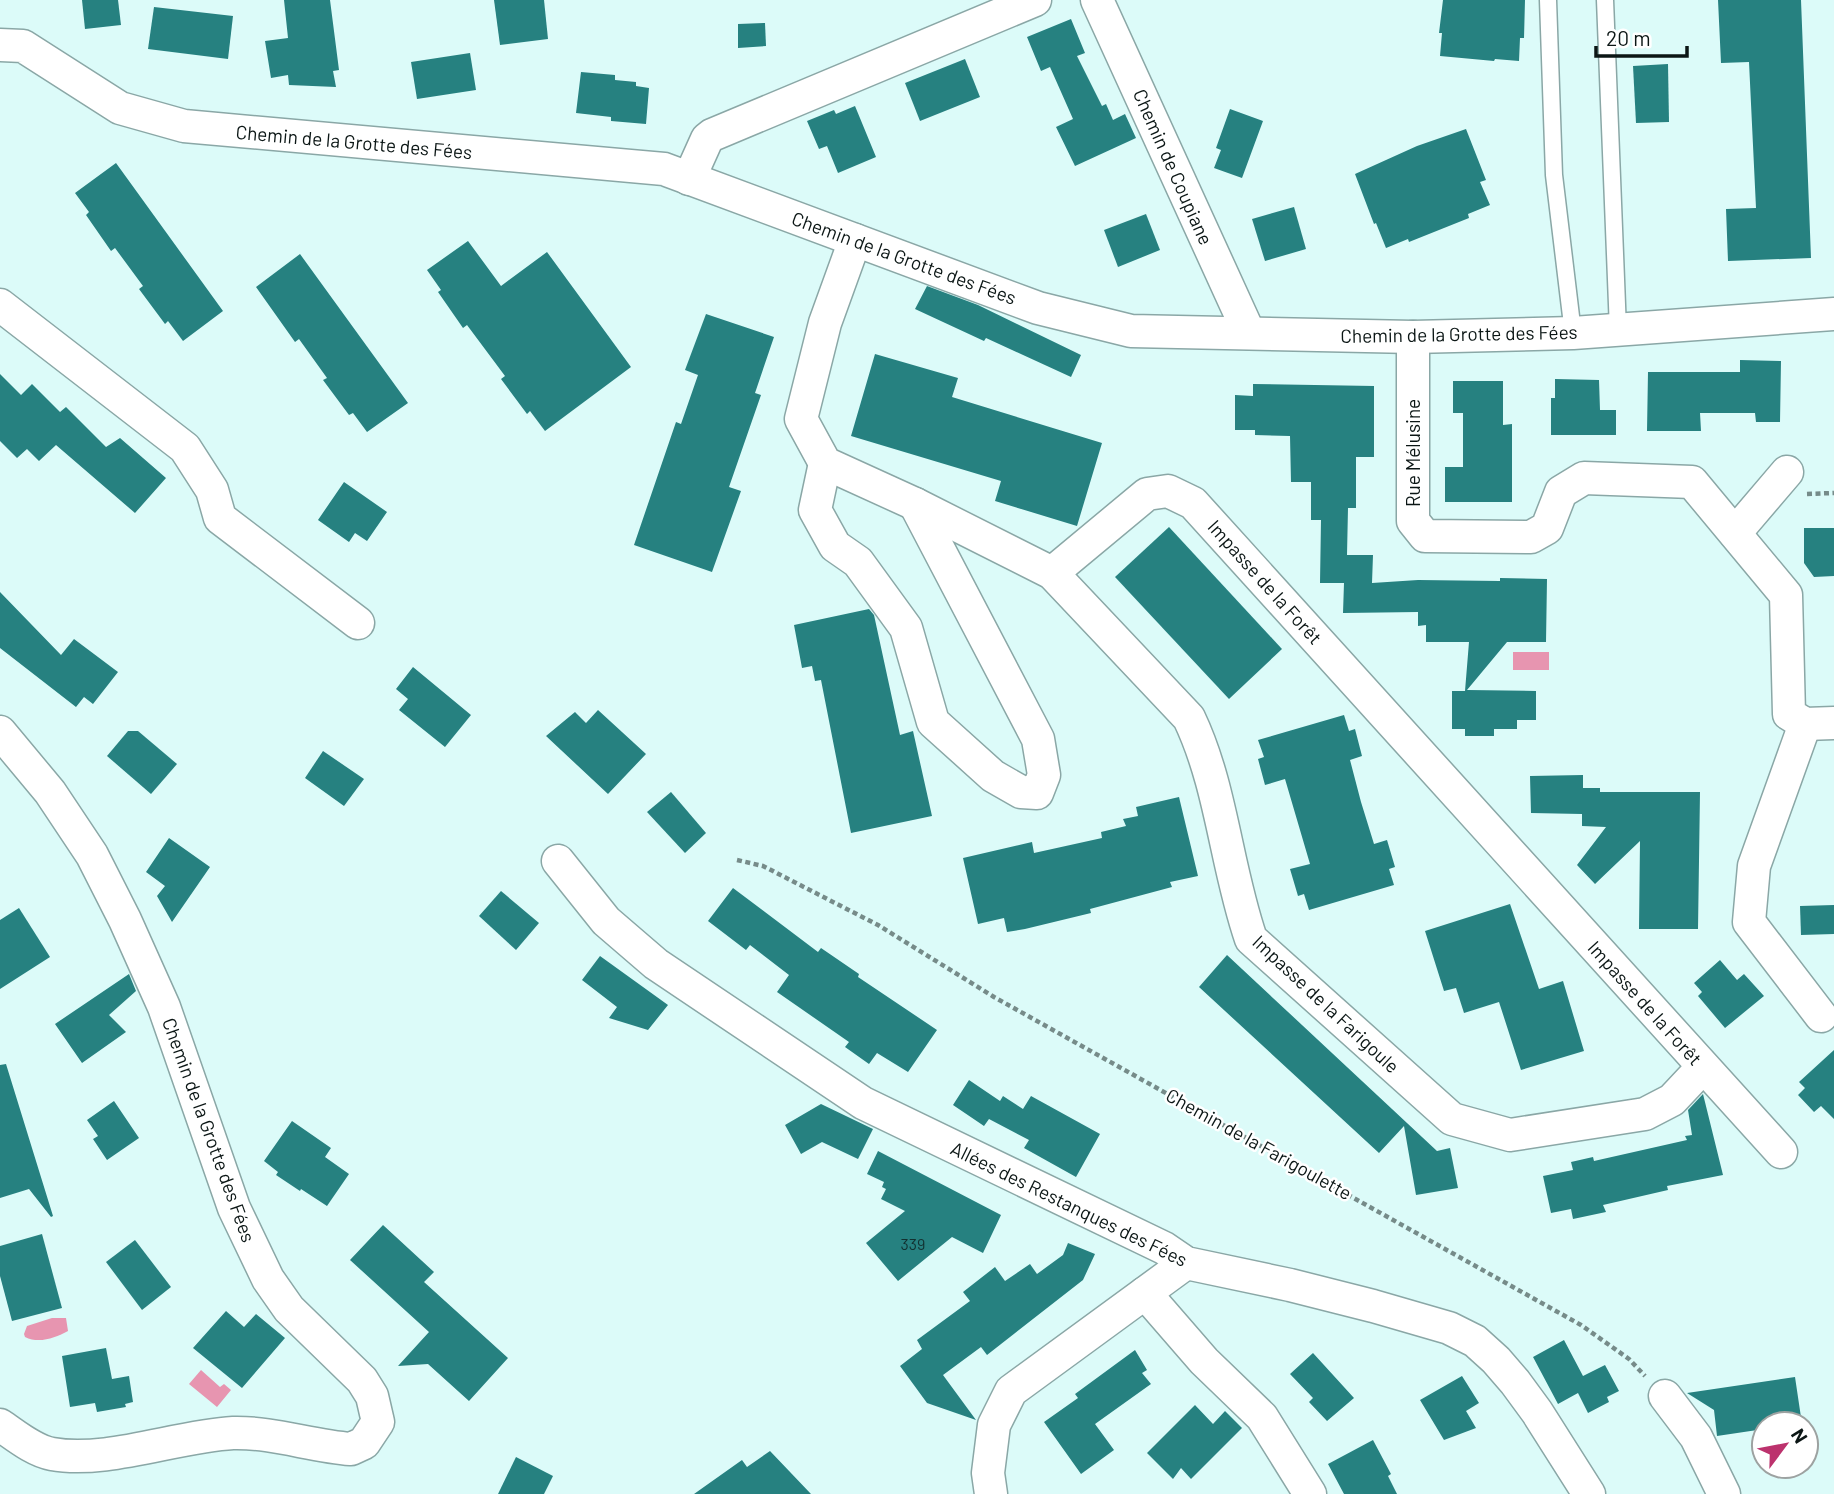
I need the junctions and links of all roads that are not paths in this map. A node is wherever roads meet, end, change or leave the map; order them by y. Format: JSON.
{"nodes":[{"id":1,"x":1035,"y":0,"type":"edge"},
{"id":2,"x":1097,"y":0,"type":"edge"},
{"id":3,"x":1548,"y":0,"type":"edge"},
{"id":4,"x":1605,"y":0,"type":"edge"},
{"id":5,"x":0,"y":45,"type":"edge"},
{"id":6,"x":689,"y":179,"type":"junction"},
{"id":7,"x":855,"y":240,"type":"junction"},
{"id":8,"x":0,"y":304,"type":"edge"},
{"id":9,"x":1834,"y":314,"type":"edge"},
{"id":10,"x":1618,"y":330,"type":"junction"},
{"id":11,"x":1249,"y":333,"type":"junction"},
{"id":12,"x":1573,"y":333,"type":"junction"},
{"id":13,"x":1413,"y":337,"type":"junction"},
{"id":14,"x":825,"y":463,"type":"junction"},
{"id":15,"x":1787,"y":472,"type":"dead end"},
{"id":16,"x":915,"y":504,"type":"junction"},
{"id":17,"x":1735,"y":533,"type":"junction"},
{"id":18,"x":1052,"y":573,"type":"junction"},
{"id":19,"x":358,"y":622,"type":"dead end"},
{"id":20,"x":1819,"y":724,"type":"edge"},
{"id":21,"x":0,"y":732,"type":"edge"},
{"id":22,"x":558,"y":860,"type":"dead end"},
{"id":23,"x":1821,"y":1016,"type":"dead end"},
{"id":24,"x":1703,"y":1067,"type":"junction"},
{"id":25,"x":1781,"y":1152,"type":"dead end"},
{"id":26,"x":1186,"y":1263,"type":"junction"},
{"id":27,"x":1146,"y":1293,"type":"junction"},
{"id":28,"x":1665,"y":1396,"type":"road end"},
{"id":29,"x":0,"y":1425,"type":"edge"},
{"id":30,"x":991,"y":1494,"type":"edge"},
{"id":31,"x":1310,"y":1494,"type":"edge"},
{"id":32,"x":1589,"y":1494,"type":"edge"},
{"id":33,"x":1724,"y":1494,"type":"edge"}],
"edges":[{"from":1,"to":6,"type":"street"},
{"from":2,"to":11,"type":"street","name":"Chemin de Coupiane"},
{"from":3,"to":12,"type":"lane"},
{"from":4,"to":10,"type":"lane"},
{"from":5,"to":6,"type":"street","name":"Chemin de la Grotte des Fées"},
{"from":6,"to":7,"type":"street","name":"Chemin de la Grotte des Fées"},
{"from":7,"to":11,"type":"street","name":"Chemin de la Grotte des Fées"},
{"from":7,"to":14,"type":"street"},
{"from":8,"to":19,"type":"street"},
{"from":9,"to":10,"type":"street","name":"Chemin de la Grotte des Fées"},
{"from":10,"to":12,"type":"street","name":"Chemin de la Grotte des Fées"},
{"from":11,"to":13,"type":"street","name":"Chemin de la Grotte des Fées"},
{"from":12,"to":13,"type":"street","name":"Chemin de la Grotte des Fées"},
{"from":13,"to":17,"type":"street","name":"Rue Mélusine"},
{"from":14,"to":16,"type":"street"},
{"from":14,"to":16,"type":"street"},
{"from":15,"to":17,"type":"street"},
{"from":16,"to":18,"type":"street"},
{"from":17,"to":20,"type":"street","name":"Rue Mélusine"},
{"from":18,"to":24,"type":"street","name":"Impasse de la Forêt"},
{"from":18,"to":24,"type":"street","name":"Impasse de la Farigoule"},
{"from":20,"to":23,"type":"street"},
{"from":21,"to":29,"type":"street","name":"Chemin de la Grotte des Fées"},
{"from":22,"to":26,"type":"street","name":"Allées des Restanques des Fées"},
{"from":24,"to":25,"type":"street","name":"Impasse de la Forêt"},
{"from":26,"to":27,"type":"street"},
{"from":26,"to":32,"type":"street","name":"Allées des Restanques des Fées"},
{"from":27,"to":30,"type":"street"},
{"from":27,"to":31,"type":"street"},
{"from":28,"to":33,"type":"street"}]}
